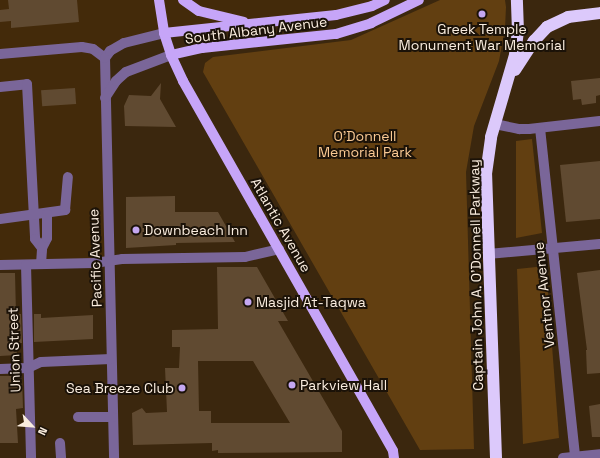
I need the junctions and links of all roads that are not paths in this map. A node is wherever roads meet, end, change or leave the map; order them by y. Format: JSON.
{"nodes":[{"id":1,"x":159,"y":0,"type":"edge"},
{"id":2,"x":183,"y":0,"type":"edge"},
{"id":3,"x":385,"y":0,"type":"edge"},
{"id":4,"x":419,"y":0,"type":"edge"},
{"id":5,"x":517,"y":0,"type":"edge"},
{"id":6,"x":600,"y":13,"type":"edge"},
{"id":7,"x":251,"y":24,"type":"junction"},
{"id":8,"x":164,"y":33,"type":"junction"},
{"id":9,"x":0,"y":54,"type":"edge"},
{"id":10,"x":171,"y":55,"type":"junction"},
{"id":11,"x":105,"y":58,"type":"junction"},
{"id":12,"x":509,"y":80,"type":"junction"},
{"id":13,"x":0,"y":87,"type":"edge"},
{"id":14,"x":105,"y":98,"type":"junction"},
{"id":15,"x":600,"y":122,"type":"edge"},
{"id":16,"x":495,"y":124,"type":"junction"},
{"id":17,"x":540,"y":128,"type":"junction"},
{"id":18,"x":68,"y":177,"type":"dead end"},
{"id":19,"x":47,"y":214,"type":"junction"},
{"id":20,"x":33,"y":216,"type":"junction"},
{"id":21,"x":0,"y":219,"type":"edge"},
{"id":22,"x":600,"y":244,"type":"edge"},
{"id":23,"x":42,"y":248,"type":"junction"},
{"id":24,"x":553,"y":249,"type":"junction"},
{"id":25,"x":279,"y":250,"type":"junction"},
{"id":26,"x":488,"y":254,"type":"junction"},
{"id":27,"x":109,"y":260,"type":"junction"},
{"id":28,"x":41,"y":264,"type":"junction"},
{"id":29,"x":0,"y":265,"type":"edge"},
{"id":30,"x":26,"y":265,"type":"junction"},
{"id":31,"x":112,"y":360,"type":"junction"},
{"id":32,"x":28,"y":368,"type":"junction"},
{"id":33,"x":0,"y":369,"type":"edge"},
{"id":34,"x":78,"y":417,"type":"dead end"},
{"id":35,"x":113,"y":417,"type":"junction"},
{"id":36,"x":60,"y":443,"type":"dead end"},
{"id":37,"x":600,"y":454,"type":"edge"},
{"id":38,"x":575,"y":457,"type":"edge"},
{"id":39,"x":31,"y":458,"type":"edge"},
{"id":40,"x":61,"y":458,"type":"edge"},
{"id":41,"x":114,"y":458,"type":"edge"},
{"id":42,"x":394,"y":458,"type":"edge"},
{"id":43,"x":496,"y":458,"type":"edge"},
{"id":44,"x":563,"y":458,"type":"edge"}],
"edges":[{"from":1,"to":8,"type":"main road","name":"Atlantic Avenue"},
{"from":2,"to":7,"type":"main road"},
{"from":3,"to":7,"type":"main road","name":"South Albany Avenue"},
{"from":4,"to":10,"type":"main road","name":"South Albany Avenue"},
{"from":5,"to":12,"type":"highway","name":"Captain John A. O'Donnell Parkway"},
{"from":6,"to":12,"type":"highway"},
{"from":7,"to":8,"type":"main road","name":"South Albany Avenue"},
{"from":8,"to":10,"type":"main road","name":"Atlantic Avenue"},
{"from":8,"to":11,"type":"street","name":"South Albany Avenue"},
{"from":9,"to":11,"type":"street"},
{"from":10,"to":14,"type":"street","name":"South Albany Avenue"},
{"from":10,"to":25,"type":"main road","name":"Atlantic Avenue"},
{"from":11,"to":14,"type":"street","name":"Pacific Avenue"},
{"from":12,"to":16,"type":"highway","name":"Captain John A. O'Donnell Parkway"},
{"from":13,"to":20,"type":"street"},
{"from":14,"to":27,"type":"street","name":"Pacific Avenue"},
{"from":15,"to":17,"type":"street"},
{"from":16,"to":17,"type":"street"},
{"from":16,"to":26,"type":"highway","name":"Captain John A. O'Donnell Parkway"},
{"from":17,"to":24,"type":"street","name":"Ventnor Avenue"},
{"from":18,"to":19,"type":"street"},
{"from":19,"to":20,"type":"street"},
{"from":19,"to":23,"type":"street"},
{"from":20,"to":21,"type":"street"},
{"from":20,"to":23,"type":"street"},
{"from":22,"to":24,"type":"street"},
{"from":23,"to":28,"type":"street"},
{"from":24,"to":26,"type":"street"},
{"from":24,"to":38,"type":"street","name":"Ventnor Avenue"},
{"from":25,"to":27,"type":"street"},
{"from":25,"to":42,"type":"main road","name":"Atlantic Avenue"},
{"from":26,"to":43,"type":"highway","name":"Captain John A. O'Donnell Parkway"},
{"from":27,"to":28,"type":"street"},
{"from":27,"to":31,"type":"street","name":"Pacific Avenue"},
{"from":28,"to":30,"type":"street"},
{"from":29,"to":30,"type":"street"},
{"from":30,"to":32,"type":"street","name":"Union Street"},
{"from":31,"to":32,"type":"street"},
{"from":31,"to":35,"type":"street","name":"Pacific Avenue"},
{"from":32,"to":33,"type":"street"},
{"from":32,"to":39,"type":"street","name":"Union Street"},
{"from":34,"to":35,"type":"street"},
{"from":35,"to":41,"type":"street","name":"Pacific Avenue"},
{"from":36,"to":40,"type":"street"},
{"from":37,"to":38,"type":"street"},
{"from":38,"to":44,"type":"street"}]}
